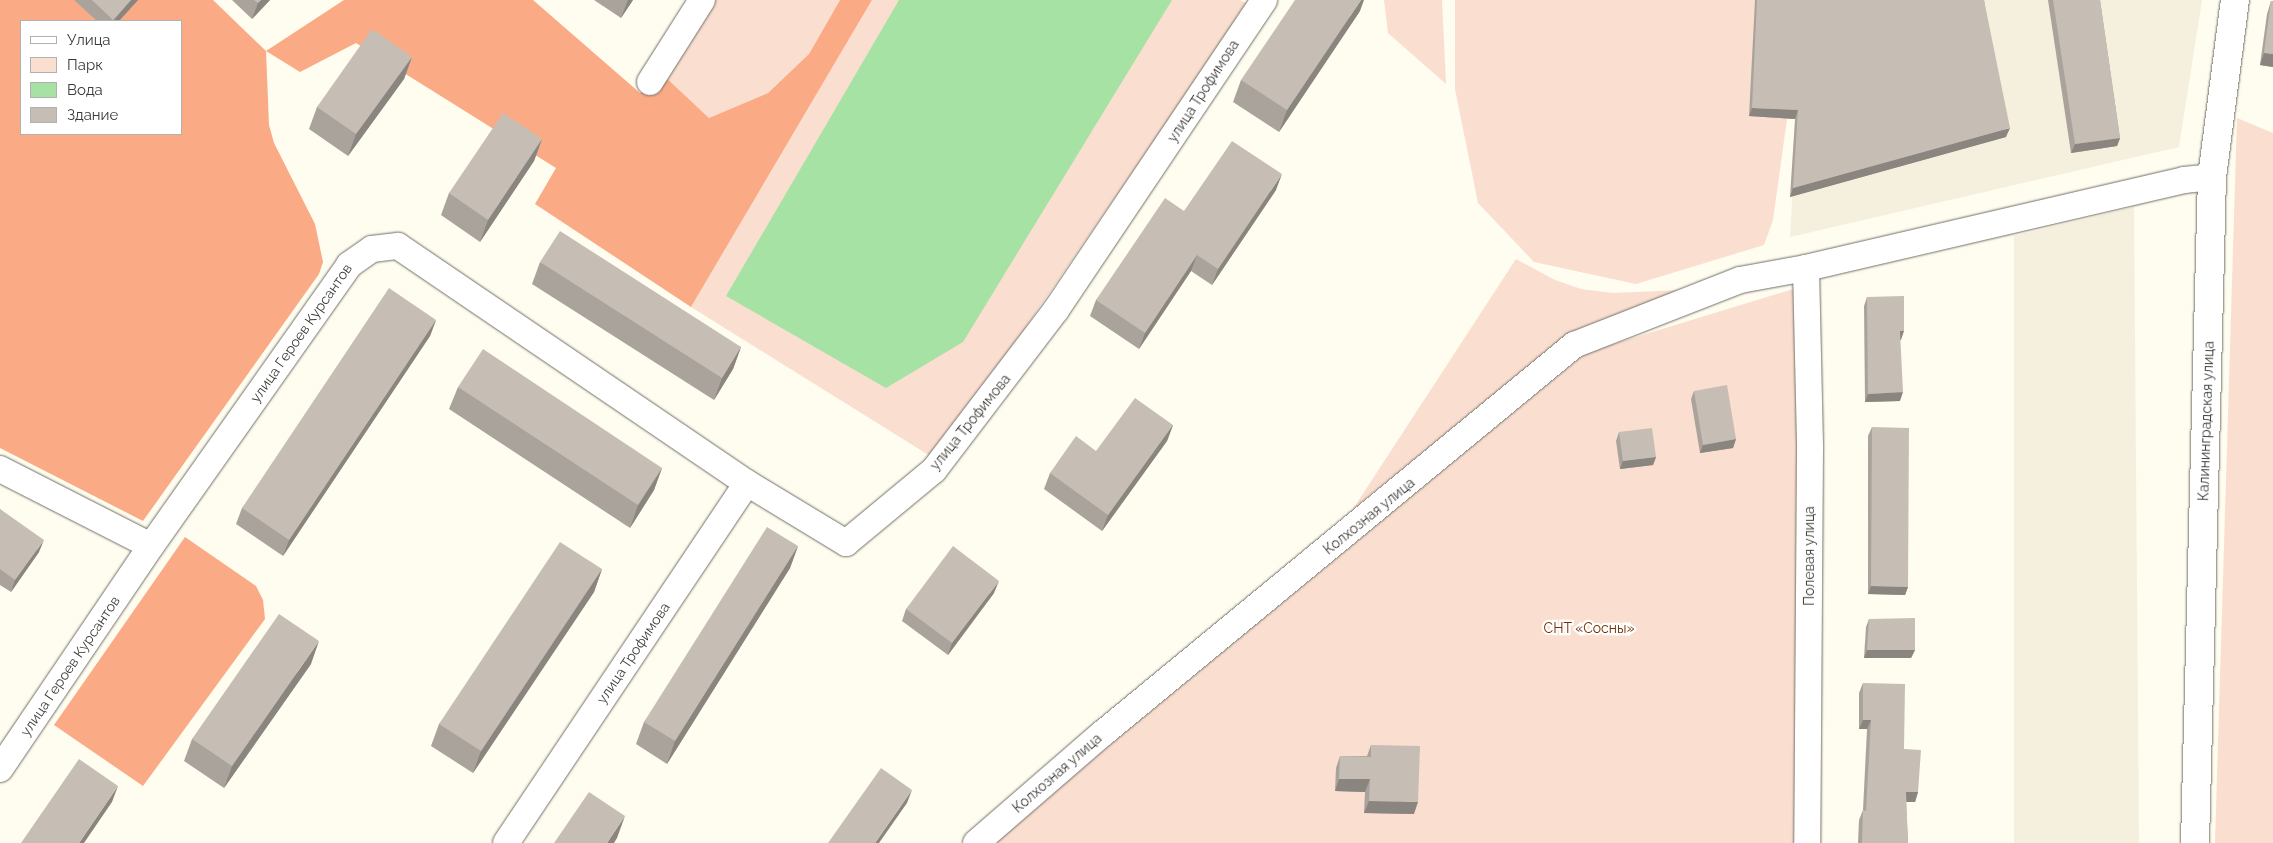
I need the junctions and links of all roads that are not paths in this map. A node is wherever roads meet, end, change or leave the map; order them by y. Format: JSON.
{"nodes":[{"id":1,"x":702,"y":0,"type":"edge"},
{"id":2,"x":1264,"y":0,"type":"edge"},
{"id":3,"x":2235,"y":0,"type":"edge"},
{"id":4,"x":650,"y":82,"type":"dead end"},
{"id":5,"x":2212,"y":177,"type":"junction"},
{"id":6,"x":1806,"y":268,"type":"junction"},
{"id":7,"x":0,"y":469,"type":"edge"},
{"id":8,"x":747,"y":483,"type":"junction"},
{"id":9,"x":151,"y":546,"type":"junction"},
{"id":10,"x":0,"y":769,"type":"edge"},
{"id":11,"x":506,"y":843,"type":"edge"},
{"id":12,"x":976,"y":843,"type":"edge"},
{"id":13,"x":1807,"y":843,"type":"edge"},
{"id":14,"x":2194,"y":843,"type":"edge"}],
"edges":[{"from":1,"to":4,"type":"street"},
{"from":2,"to":8,"type":"street","name":"улица Трофимова"},
{"from":3,"to":5,"type":"street","name":"Калининградская улица"},
{"from":5,"to":6,"type":"street","name":"Колхозная улица"},
{"from":5,"to":14,"type":"street","name":"Калининградская улица"},
{"from":6,"to":12,"type":"street","name":"Колхозная улица"},
{"from":6,"to":13,"type":"street","name":"Полевая улица"},
{"from":7,"to":9,"type":"street"},
{"from":8,"to":9,"type":"street","name":"улица Героев Курсантов"},
{"from":8,"to":11,"type":"street","name":"улица Трофимова"},
{"from":9,"to":10,"type":"street","name":"улица Героев Курсантов"}]}
